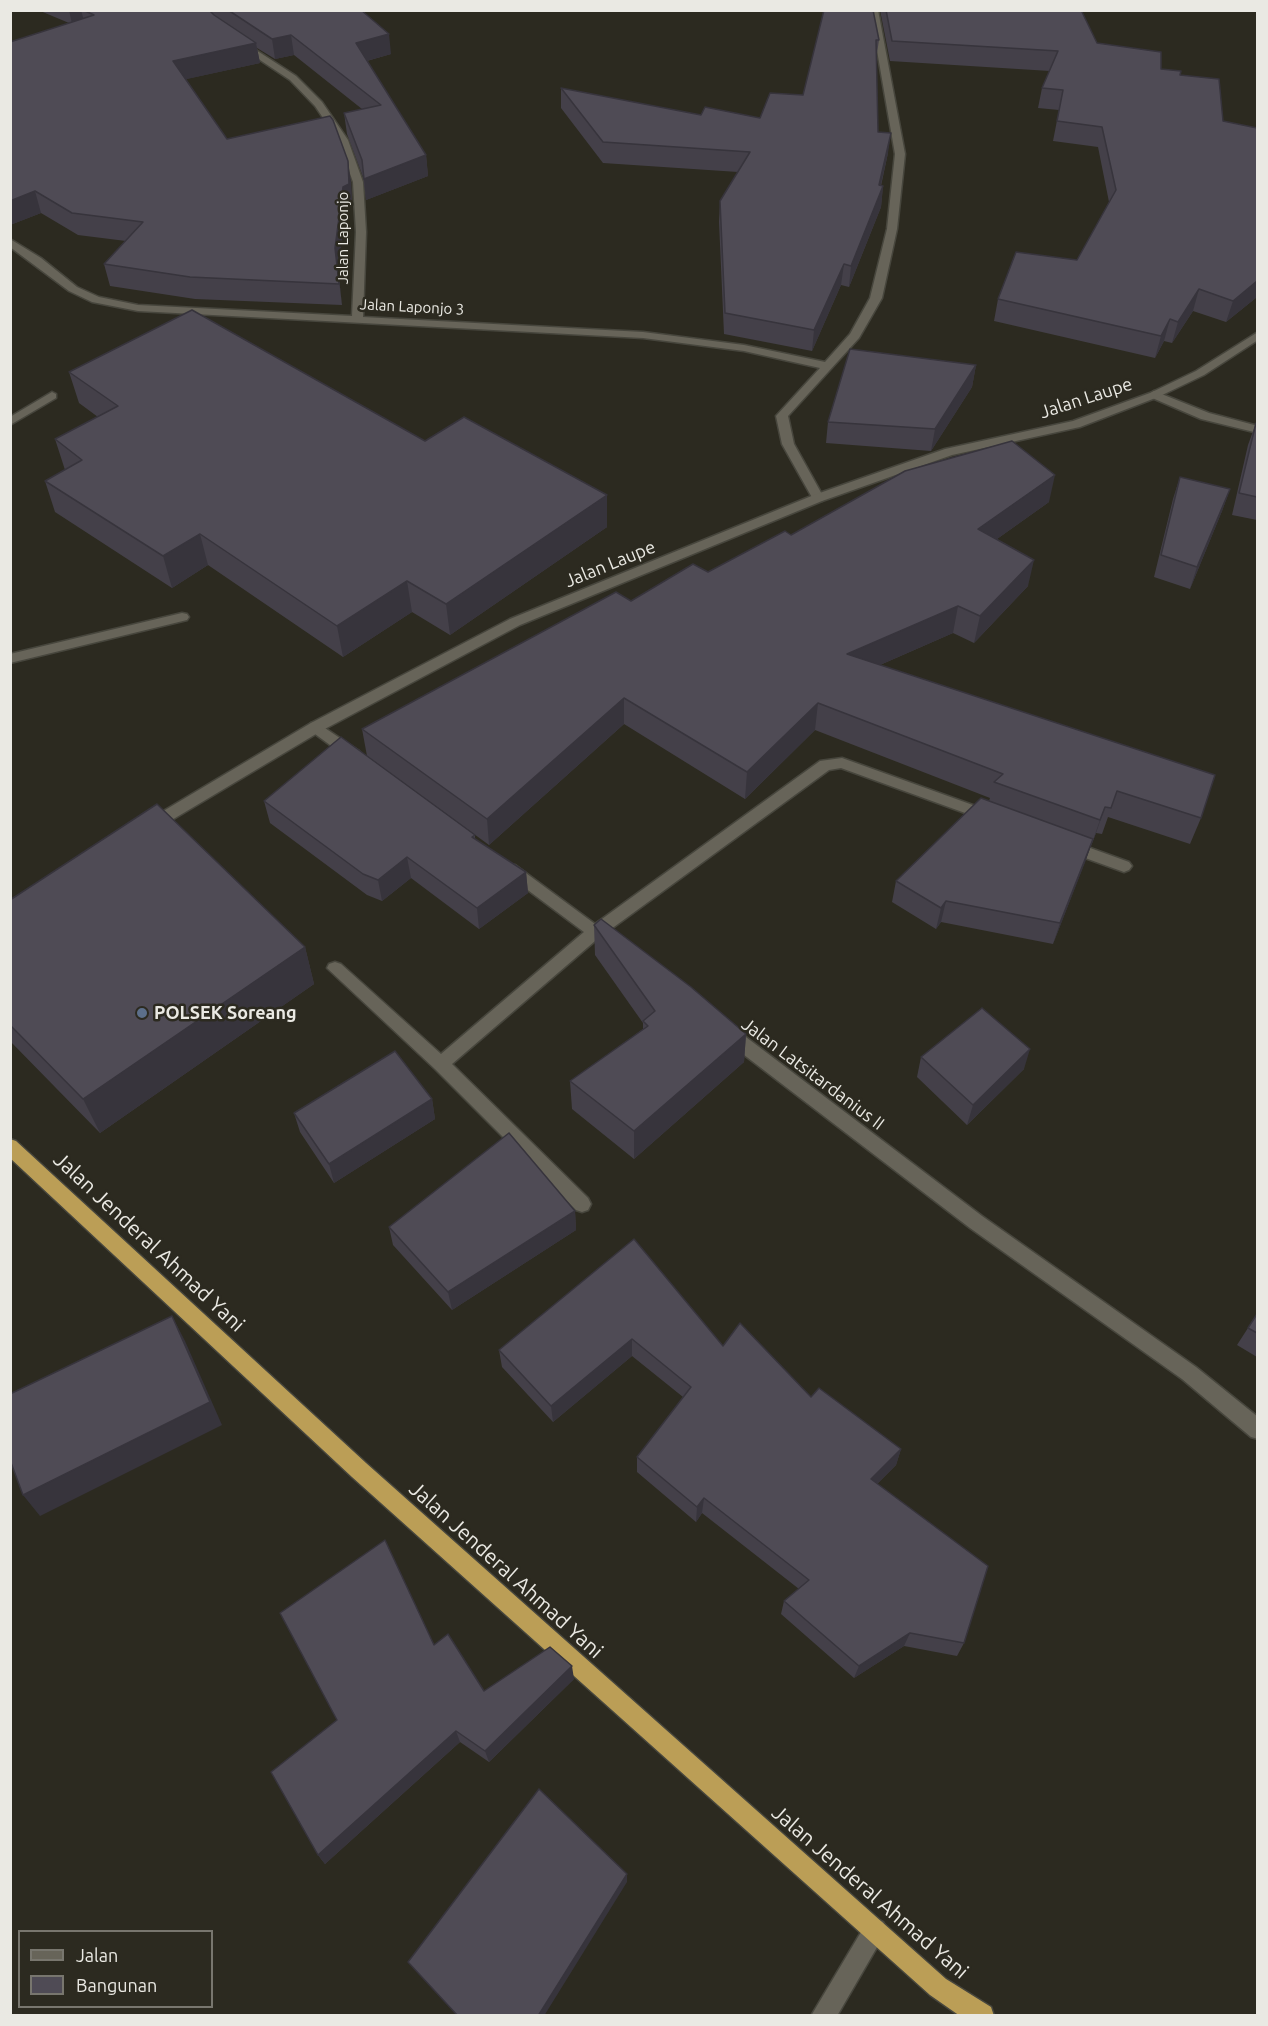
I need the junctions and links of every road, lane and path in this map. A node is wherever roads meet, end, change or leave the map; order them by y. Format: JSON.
{"nodes":[{"id":1,"x":874,"y":10,"type":"edge"},
{"id":2,"x":231,"y":37,"type":"edge"},
{"id":3,"x":10,"y":242,"type":"edge"},
{"id":4,"x":357,"y":319,"type":"junction"},
{"id":5,"x":1257,"y":335,"type":"edge"},
{"id":6,"x":828,"y":366,"type":"junction"},
{"id":7,"x":1154,"y":395,"type":"junction"},
{"id":8,"x":52,"y":396,"type":"dead end"},
{"id":9,"x":10,"y":422,"type":"edge"},
{"id":10,"x":1257,"y":430,"type":"edge"},
{"id":11,"x":818,"y":498,"type":"junction"},
{"id":12,"x":183,"y":616,"type":"dead end"},
{"id":13,"x":10,"y":659,"type":"edge"},
{"id":14,"x":316,"y":727,"type":"junction"},
{"id":15,"x":364,"y":762,"type":"edge"},
{"id":16,"x":1005,"y":823,"type":"edge"},
{"id":17,"x":143,"y":830,"type":"edge"},
{"id":18,"x":1059,"y":842,"type":"edge"},
{"id":19,"x":499,"y":861,"type":"edge"},
{"id":20,"x":1124,"y":866,"type":"dead end"},
{"id":21,"x":595,"y":932,"type":"junction"},
{"id":22,"x":624,"y":953,"type":"edge"},
{"id":23,"x":335,"y":968,"type":"dead end"},
{"id":24,"x":719,"y":1026,"type":"edge"},
{"id":25,"x":441,"y":1064,"type":"junction"},
{"id":26,"x":10,"y":1146,"type":"edge"},
{"id":27,"x":582,"y":1204,"type":"dead end"},
{"id":28,"x":1257,"y":1430,"type":"edge"},
{"id":29,"x":875,"y":1930,"type":"junction"},
{"id":30,"x":823,"y":2016,"type":"edge"},
{"id":31,"x":982,"y":2016,"type":"edge"}],
"edges":[{"from":1,"to":6,"type":"street"},
{"from":2,"to":4,"type":"street","name":"Jalan Laponjo"},
{"from":3,"to":4,"type":"street","name":"Jalan Laponjo 3"},
{"from":4,"to":6,"type":"street","name":"Jalan Laponjo 3"},
{"from":5,"to":7,"type":"street","name":"Jalan Laupe"},
{"from":6,"to":11,"type":"street"},
{"from":7,"to":10,"type":"street"},
{"from":7,"to":11,"type":"street","name":"Jalan Laupe"},
{"from":8,"to":9,"type":"street"},
{"from":11,"to":14,"type":"street","name":"Jalan Laupe"},
{"from":12,"to":13,"type":"street"},
{"from":14,"to":15,"type":"street"},
{"from":14,"to":17,"type":"street","name":"Jalan Laupe"},
{"from":16,"to":21,"type":"street"},
{"from":18,"to":20,"type":"street"},
{"from":19,"to":21,"type":"street"},
{"from":21,"to":22,"type":"street"},
{"from":21,"to":25,"type":"street"},
{"from":23,"to":25,"type":"street"},
{"from":24,"to":28,"type":"street","name":"Jalan Latsitardanius II"},
{"from":25,"to":27,"type":"street"},
{"from":26,"to":29,"type":"highway","name":"Jalan Jenderal Ahmad Yani"},
{"from":29,"to":30,"type":"street"},
{"from":29,"to":31,"type":"highway","name":"Jalan Jenderal Ahmad Yani"}]}
